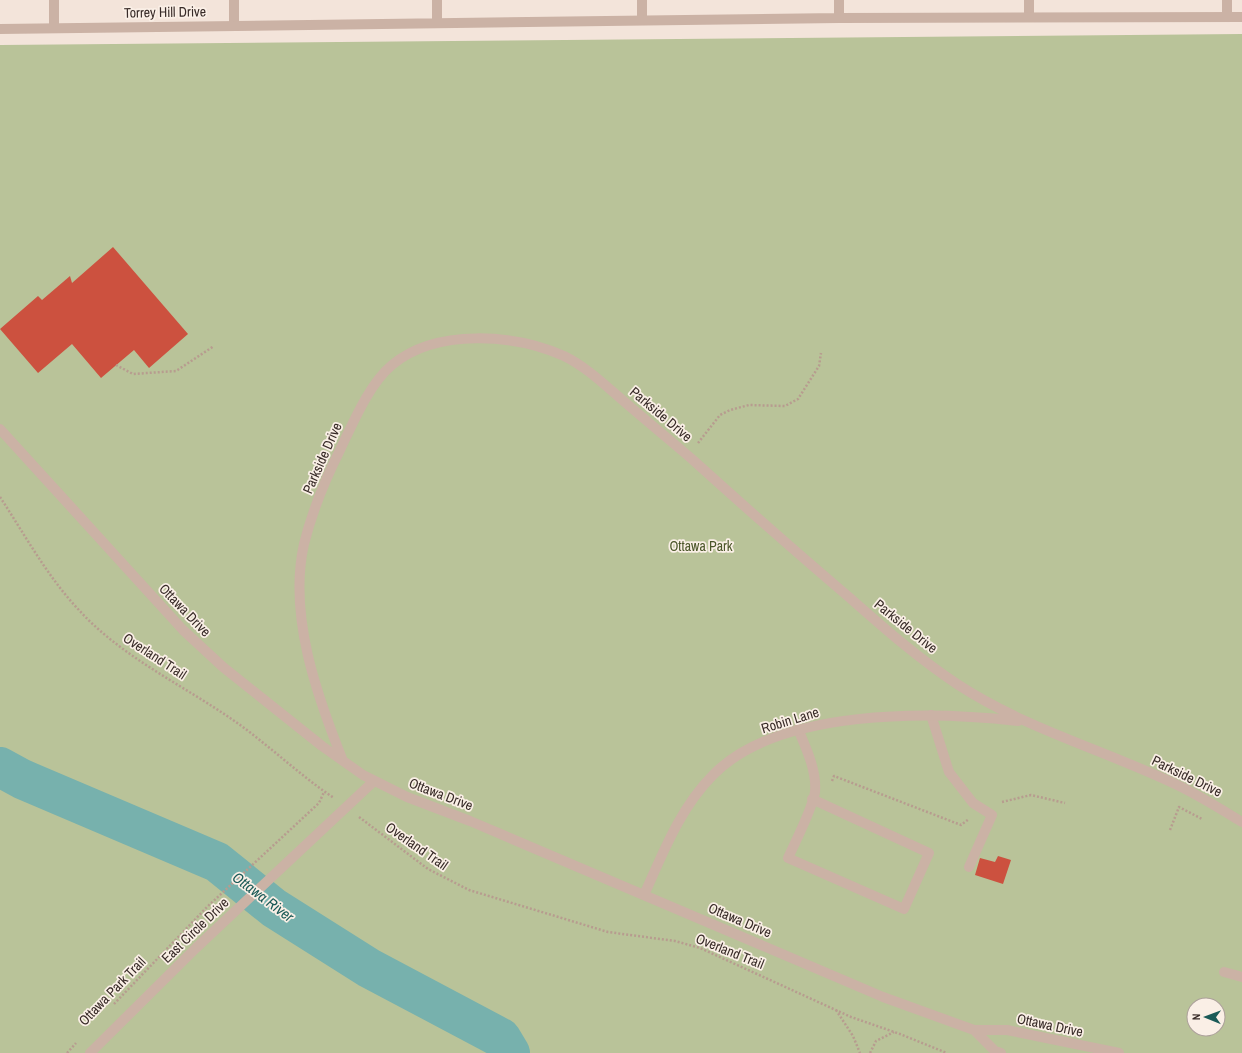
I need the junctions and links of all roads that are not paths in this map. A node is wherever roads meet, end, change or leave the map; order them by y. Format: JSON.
{"nodes":[{"id":1,"x":54,"y":0,"type":"edge"},
{"id":2,"x":234,"y":0,"type":"edge"},
{"id":3,"x":437,"y":0,"type":"edge"},
{"id":4,"x":642,"y":0,"type":"edge"},
{"id":5,"x":839,"y":0,"type":"edge"},
{"id":6,"x":1029,"y":0,"type":"edge"},
{"id":7,"x":1227,"y":0,"type":"edge"},
{"id":8,"x":1029,"y":17,"type":"junction"},
{"id":9,"x":1227,"y":17,"type":"junction"},
{"id":10,"x":1242,"y":17,"type":"edge"},
{"id":11,"x":839,"y":18,"type":"junction"},
{"id":12,"x":642,"y":20,"type":"junction"},
{"id":13,"x":437,"y":22,"type":"junction"},
{"id":14,"x":234,"y":25,"type":"junction"},
{"id":15,"x":54,"y":28,"type":"junction"},
{"id":16,"x":0,"y":29,"type":"edge"},
{"id":17,"x":0,"y":429,"type":"edge"},
{"id":18,"x":932,"y":716,"type":"junction"},
{"id":19,"x":1024,"y":722,"type":"junction"},
{"id":20,"x":798,"y":730,"type":"junction"},
{"id":21,"x":343,"y":761,"type":"junction"},
{"id":22,"x":374,"y":781,"type":"junction"},
{"id":23,"x":817,"y":802,"type":"junction"},
{"id":24,"x":1242,"y":822,"type":"edge"},
{"id":25,"x":969,"y":867,"type":"dead end"},
{"id":26,"x":644,"y":895,"type":"junction"},
{"id":27,"x":1224,"y":972,"type":"dead end"},
{"id":28,"x":1242,"y":977,"type":"edge"},
{"id":29,"x":974,"y":1030,"type":"junction"},
{"id":30,"x":90,"y":1053,"type":"edge"},
{"id":31,"x":1001,"y":1053,"type":"edge"},
{"id":32,"x":1119,"y":1053,"type":"edge"}],
"edges":[{"from":1,"to":15,"type":"street"},
{"from":2,"to":14,"type":"street"},
{"from":3,"to":13,"type":"street"},
{"from":4,"to":12,"type":"street"},
{"from":5,"to":11,"type":"street"},
{"from":6,"to":8,"type":"street"},
{"from":7,"to":9,"type":"street"},
{"from":8,"to":9,"type":"street","name":"Torrey Hill Drive"},
{"from":8,"to":11,"type":"street","name":"Torrey Hill Drive"},
{"from":9,"to":10,"type":"street","name":"Torrey Hill Drive"},
{"from":11,"to":12,"type":"street","name":"Torrey Hill Drive"},
{"from":12,"to":13,"type":"street","name":"Torrey Hill Drive"},
{"from":13,"to":14,"type":"street","name":"Torrey Hill Drive"},
{"from":14,"to":15,"type":"street","name":"Torrey Hill Drive"},
{"from":15,"to":16,"type":"street","name":"Torrey Hill Drive"},
{"from":17,"to":21,"type":"street","name":"Ottawa Drive"},
{"from":18,"to":19,"type":"street","name":"Robin Lane"},
{"from":18,"to":20,"type":"street","name":"Robin Lane"},
{"from":18,"to":25,"type":"street"},
{"from":19,"to":21,"type":"street","name":"Parkside Drive"},
{"from":19,"to":24,"type":"street","name":"Parkside Drive"},
{"from":20,"to":23,"type":"street"},
{"from":20,"to":26,"type":"street","name":"Robin Lane"},
{"from":21,"to":22,"type":"street","name":"Ottawa Drive"},
{"from":22,"to":26,"type":"street","name":"Ottawa Drive"},
{"from":22,"to":30,"type":"street","name":"East Circle Drive"},
{"from":23,"to":23,"type":"street"},
{"from":26,"to":29,"type":"street","name":"Ottawa Drive"},
{"from":27,"to":28,"type":"street"},
{"from":29,"to":31,"type":"street","name":"Ottawa Drive"},
{"from":29,"to":32,"type":"street","name":"Ottawa Drive"}]}
